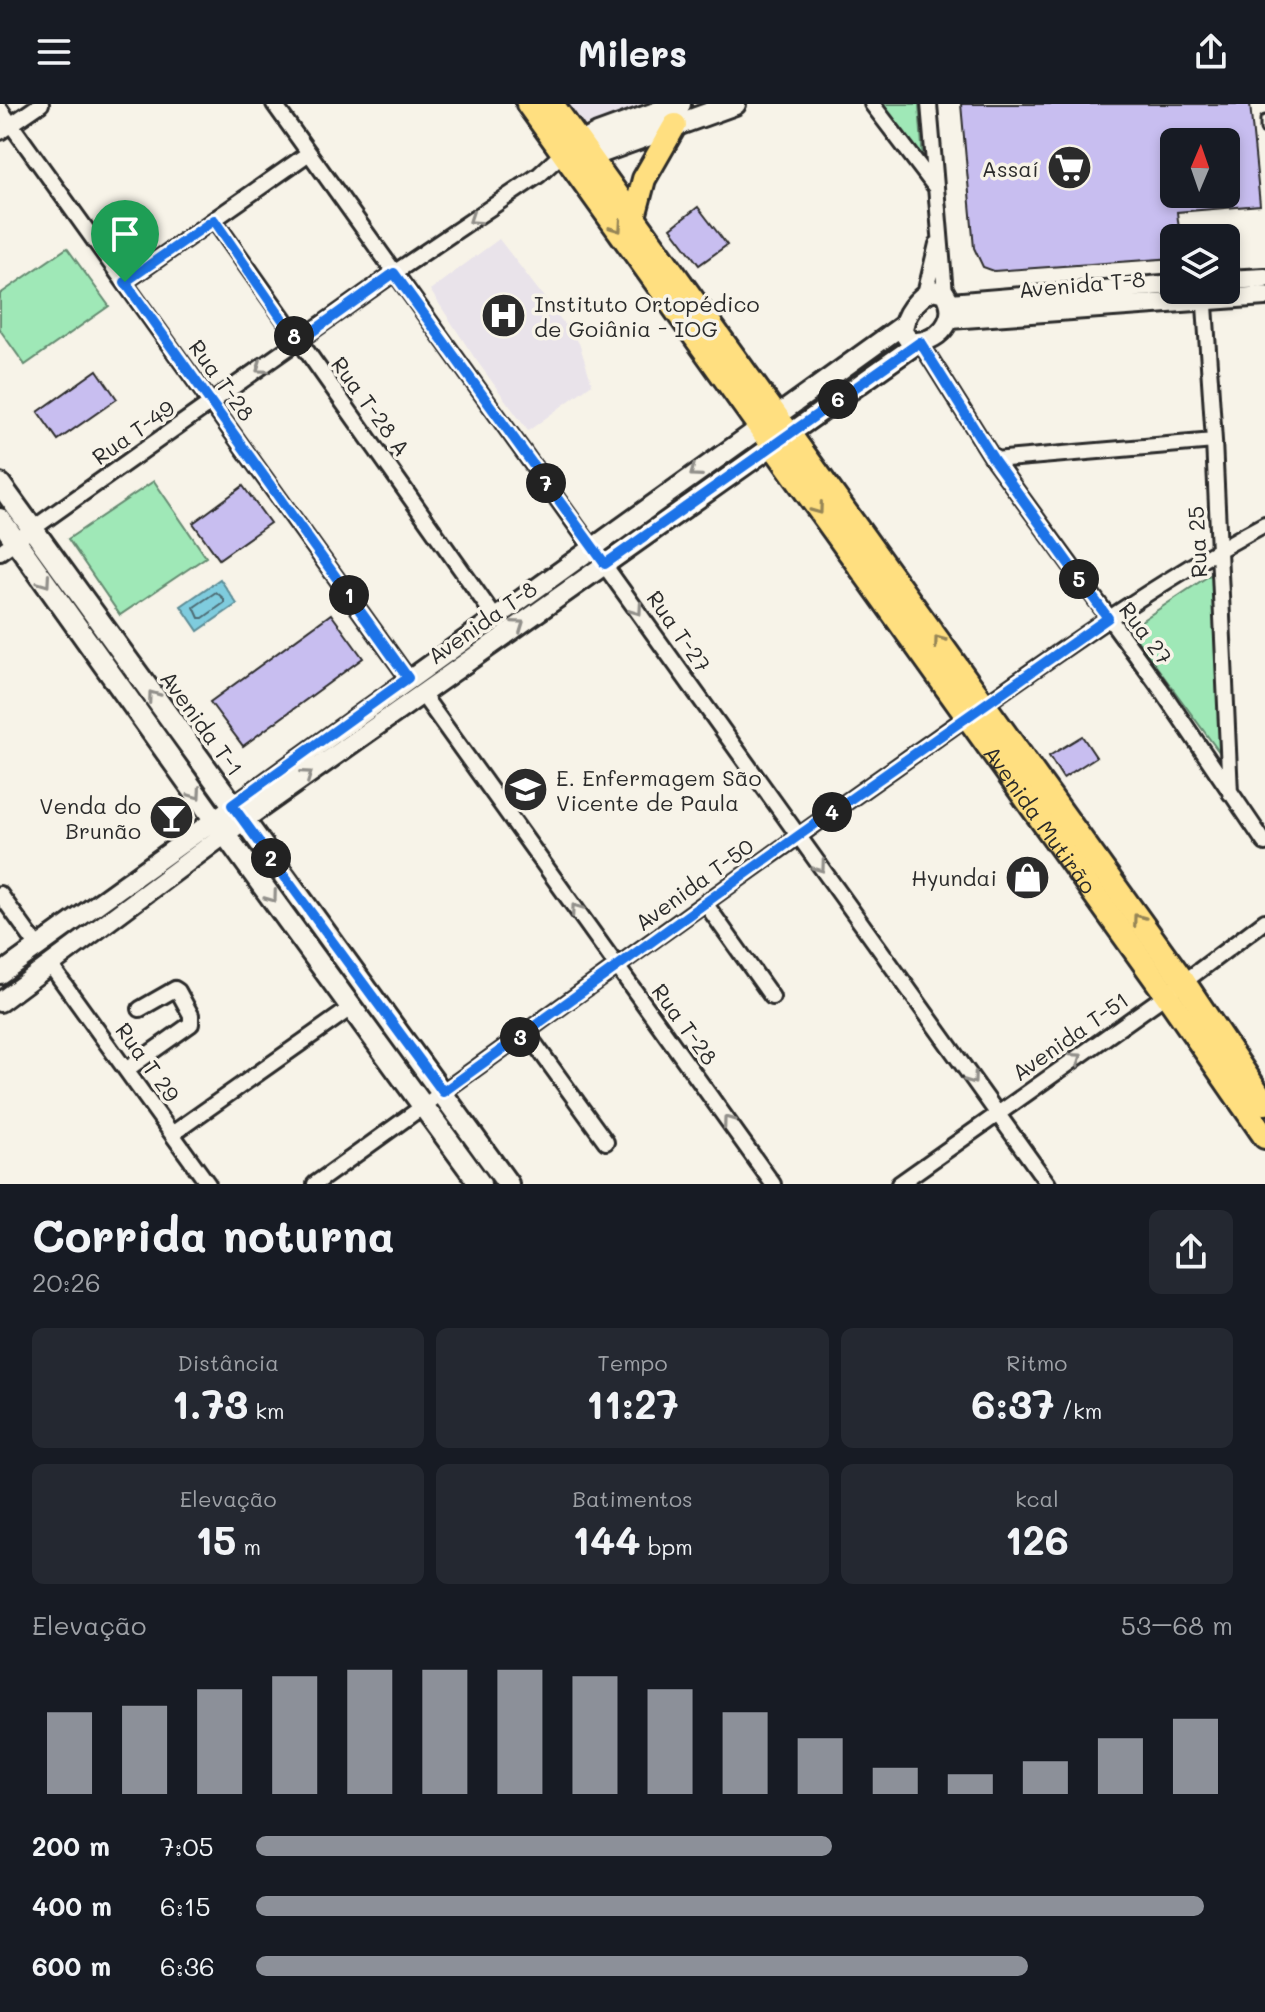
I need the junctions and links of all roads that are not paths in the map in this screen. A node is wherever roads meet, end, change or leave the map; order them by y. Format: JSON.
{"nodes":[{"id":1,"x":41,"y":104,"type":"edge"},
{"id":2,"x":274,"y":104,"type":"edge"},
{"id":3,"x":528,"y":104,"type":"edge"},
{"id":4,"x":552,"y":104,"type":"edge"},
{"id":5,"x":735,"y":104,"type":"edge"},
{"id":6,"x":872,"y":104,"type":"edge"},
{"id":7,"x":929,"y":104,"type":"edge"},
{"id":8,"x":0,"y":109,"type":"edge"},
{"id":9,"x":678,"y":114,"type":"edge"},
{"id":10,"x":1265,"y":120,"type":"edge"},
{"id":11,"x":6,"y":128,"type":"edge"},
{"id":12,"x":1265,"y":129,"type":"edge"},
{"id":13,"x":309,"y":153,"type":"junction"},
{"id":14,"x":576,"y":154,"type":"junction"},
{"id":15,"x":937,"y":188,"type":"junction"},
{"id":16,"x":634,"y":217,"type":"junction"},
{"id":17,"x":214,"y":220,"type":"junction"},
{"id":18,"x":940,"y":228,"type":"junction"},
{"id":19,"x":394,"y":273,"type":"junction"},
{"id":20,"x":1265,"y":278,"type":"edge"},
{"id":21,"x":1240,"y":279,"type":"edge"},
{"id":22,"x":125,"y":282,"type":"junction"},
{"id":23,"x":1160,"y":285,"type":"edge"},
{"id":24,"x":925,"y":294,"type":"junction"},
{"id":25,"x":1240,"y":295,"type":"edge"},
{"id":26,"x":1160,"y":296,"type":"edge"},
{"id":27,"x":1265,"y":296,"type":"edge"},
{"id":28,"x":1205,"y":304,"type":"edge"},
{"id":29,"x":949,"y":305,"type":"junction"},
{"id":30,"x":903,"y":325,"type":"junction"},
{"id":31,"x":925,"y":340,"type":"junction"},
{"id":32,"x":298,"y":342,"type":"junction"},
{"id":33,"x":212,"y":403,"type":"junction"},
{"id":34,"x":767,"y":420,"type":"junction"},
{"id":35,"x":780,"y":439,"type":"junction"},
{"id":36,"x":1214,"y":441,"type":"junction"},
{"id":37,"x":1025,"y":457,"type":"junction"},
{"id":38,"x":994,"y":460,"type":"junction"},
{"id":39,"x":1006,"y":477,"type":"junction"},
{"id":40,"x":0,"y":484,"type":"edge"},
{"id":41,"x":0,"y":519,"type":"edge"},
{"id":42,"x":1265,"y":524,"type":"edge"},
{"id":43,"x":16,"y":541,"type":"edge"},
{"id":44,"x":592,"y":546,"type":"junction"},
{"id":45,"x":1219,"y":549,"type":"junction"},
{"id":46,"x":605,"y":564,"type":"junction"},
{"id":47,"x":494,"y":616,"type":"junction"},
{"id":48,"x":1108,"y":618,"type":"junction"},
{"id":49,"x":408,"y":678,"type":"junction"},
{"id":50,"x":422,"y":694,"type":"junction"},
{"id":51,"x":976,"y":711,"type":"junction"},
{"id":52,"x":1230,"y":793,"type":"junction"},
{"id":53,"x":238,"y":813,"type":"junction"},
{"id":54,"x":220,"y":826,"type":"junction"},
{"id":55,"x":798,"y":836,"type":"junction"},
{"id":56,"x":1265,"y":843,"type":"edge"},
{"id":57,"x":0,"y":894,"type":"edge"},
{"id":58,"x":705,"y":903,"type":"junction"},
{"id":59,"x":1265,"y":921,"type":"edge"},
{"id":60,"x":38,"y":947,"type":"junction"},
{"id":61,"x":51,"y":966,"type":"junction"},
{"id":62,"x":618,"y":967,"type":"junction"},
{"id":63,"x":0,"y":974,"type":"edge"},
{"id":64,"x":1175,"y":988,"type":"junction"},
{"id":65,"x":772,"y":997,"type":"dead end"},
{"id":66,"x":0,"y":1002,"type":"edge"},
{"id":67,"x":352,"y":1007,"type":"junction"},
{"id":68,"x":140,"y":1009,"type":"dead end"},
{"id":69,"x":527,"y":1033,"type":"junction"},
{"id":70,"x":126,"y":1070,"type":"junction"},
{"id":71,"x":443,"y":1092,"type":"junction"},
{"id":72,"x":1265,"y":1103,"type":"edge"},
{"id":73,"x":424,"y":1106,"type":"junction"},
{"id":74,"x":998,"y":1114,"type":"junction"},
{"id":75,"x":172,"y":1134,"type":"junction"},
{"id":76,"x":1265,"y":1137,"type":"edge"},
{"id":77,"x":606,"y":1142,"type":"dead end"},
{"id":78,"x":208,"y":1184,"type":"edge"},
{"id":79,"x":315,"y":1184,"type":"edge"},
{"id":80,"x":480,"y":1184,"type":"edge"},
{"id":81,"x":508,"y":1184,"type":"edge"},
{"id":82,"x":773,"y":1184,"type":"edge"},
{"id":83,"x":899,"y":1184,"type":"edge"},
{"id":84,"x":1048,"y":1184,"type":"edge"}],
"edges":[{"from":1,"to":11,"type":"street"},
{"from":2,"to":13,"type":"street","name":"Rua T-27"},
{"from":3,"to":14,"type":"main road"},
{"from":4,"to":14,"type":"main road"},
{"from":5,"to":9,"type":"main road"},
{"from":6,"to":15,"type":"street"},
{"from":7,"to":15,"type":"street"},
{"from":8,"to":11,"type":"street","name":"Rua T-28"},
{"from":9,"to":14,"type":"main road"},
{"from":9,"to":16,"type":"main road"},
{"from":10,"to":12,"type":"lane"},
{"from":11,"to":22,"type":"street","name":"Rua T-28"},
{"from":13,"to":17,"type":"street"},
{"from":13,"to":19,"type":"street","name":"Rua T-27"},
{"from":14,"to":16,"type":"main road"},
{"from":14,"to":19,"type":"street","name":"Rua T-49","one_way":true},
{"from":14,"to":34,"type":"main road","one_way":true},
{"from":15,"to":18,"type":"street"},
{"from":16,"to":34,"type":"main road"},
{"from":17,"to":22,"type":"street"},
{"from":17,"to":32,"type":"street","name":"Rua T-28 A"},
{"from":18,"to":24,"type":"street"},
{"from":18,"to":29,"type":"street"},
{"from":19,"to":32,"type":"street","name":"Rua T-49"},
{"from":19,"to":44,"type":"street","name":"Rua T-27"},
{"from":20,"to":21,"type":"street"},
{"from":22,"to":33,"type":"street","name":"Rua T-28"},
{"from":23,"to":29,"type":"street","name":"Avenida T-8"},
{"from":24,"to":29,"type":"street"},
{"from":24,"to":30,"type":"street","name":"Avenida T-8"},
{"from":25,"to":27,"type":"street","name":"Avenida T-8"},
{"from":26,"to":29,"type":"street","name":"Avenida T-8"},
{"from":28,"to":36,"type":"street","name":"Rua 25"},
{"from":29,"to":31,"type":"street","name":"Avenida T-8"},
{"from":30,"to":31,"type":"street"},
{"from":30,"to":34,"type":"street","name":"Avenida T-8"},
{"from":31,"to":35,"type":"street","name":"Avenida T-8"},
{"from":31,"to":38,"type":"street","name":"Rua 27"},
{"from":32,"to":33,"type":"street","name":"Rua T-49","one_way":true},
{"from":32,"to":47,"type":"street","name":"Rua T-28 A"},
{"from":33,"to":43,"type":"street","name":"Rua T-49"},
{"from":33,"to":49,"type":"street","name":"Rua T-28"},
{"from":34,"to":35,"type":"main road","name":"Avenida Mutirão"},
{"from":34,"to":44,"type":"street","name":"Avenida T-8","one_way":true},
{"from":35,"to":46,"type":"street","name":"Avenida T-8"},
{"from":35,"to":51,"type":"main road","name":"Avenida Mutirão"},
{"from":36,"to":37,"type":"street"},
{"from":36,"to":45,"type":"street","name":"Rua 25"},
{"from":37,"to":38,"type":"street"},
{"from":37,"to":39,"type":"street"},
{"from":38,"to":39,"type":"street","name":"Rua 27"},
{"from":39,"to":48,"type":"street","name":"Rua 27"},
{"from":40,"to":43,"type":"main road","name":"Avenida T-1"},
{"from":41,"to":43,"type":"main road","name":"Avenida T-1"},
{"from":42,"to":45,"type":"street","name":"Avenida T-50"},
{"from":53,"to":43,"type":"main road","name":"Avenida T-1","one_way":true},
{"from":43,"to":54,"type":"main road","name":"Avenida T-1","one_way":true},
{"from":44,"to":46,"type":"street","name":"Rua T-27"},
{"from":44,"to":47,"type":"street","name":"Avenida T-8"},
{"from":45,"to":48,"type":"street","name":"Avenida T-50"},
{"from":45,"to":52,"type":"street","name":"Rua 25"},
{"from":50,"to":46,"type":"street","name":"Avenida T-8","one_way":true},
{"from":46,"to":55,"type":"street","name":"Rua T-27","one_way":true},
{"from":47,"to":49,"type":"street","name":"Avenida T-8"},
{"from":48,"to":51,"type":"street","name":"Avenida T-50"},
{"from":48,"to":52,"type":"street","name":"Rua 27"},
{"from":49,"to":53,"type":"street","name":"Avenida T-8"},
{"from":53,"to":50,"type":"street","name":"Avenida T-8","one_way":true},
{"from":62,"to":50,"type":"street","name":"Rua T-28","one_way":true},
{"from":51,"to":55,"type":"street","name":"Avenida T-50"},
{"from":51,"to":64,"type":"main road","name":"Avenida Mutirão"},
{"from":52,"to":56,"type":"street","name":"Rua 27"},
{"from":53,"to":54,"type":"street","name":"Avenida T-8"},
{"from":53,"to":71,"type":"main road","name":"Avenida T-1"},
{"from":54,"to":60,"type":"street","name":"Avenida T-8"},
{"from":54,"to":61,"type":"street","name":"Avenida T-8"},
{"from":54,"to":67,"type":"main road","name":"Avenida T-1","one_way":true},
{"from":55,"to":58,"type":"street","name":"Avenida T-50"},
{"from":55,"to":74,"type":"street","name":"Rua T-27","one_way":true},
{"from":57,"to":60,"type":"street"},
{"from":58,"to":62,"type":"street","name":"Avenida T-50"},
{"from":58,"to":65,"type":"street"},
{"from":59,"to":64,"type":"street","name":"Avenida T-51"},
{"from":60,"to":63,"type":"street","name":"Avenida T-8"},
{"from":61,"to":66,"type":"street","name":"Avenida T-8"},
{"from":61,"to":70,"type":"street","name":"Rua T 29"},
{"from":62,"to":69,"type":"street","name":"Avenida T-50"},
{"from":82,"to":62,"type":"street","name":"Rua T-28","one_way":true},
{"from":64,"to":72,"type":"main road","name":"Avenida Mutirão"},
{"from":74,"to":64,"type":"street","name":"Avenida T-51","one_way":true},
{"from":64,"to":76,"type":"main road","name":"Avenida Mutirão"},
{"from":67,"to":73,"type":"main road","name":"Avenida T-1"},
{"from":67,"to":75,"type":"street"},
{"from":68,"to":70,"type":"street"},
{"from":69,"to":71,"type":"street","name":"Avenida T-50"},
{"from":69,"to":77,"type":"street"},
{"from":70,"to":75,"type":"street","name":"Rua T 29"},
{"from":71,"to":73,"type":"street","name":"Avenida T-50"},
{"from":71,"to":81,"type":"main road","name":"Avenida T-1"},
{"from":73,"to":79,"type":"street","name":"Avenida T-50"},
{"from":73,"to":80,"type":"main road","name":"Avenida T-1"},
{"from":74,"to":83,"type":"street","name":"Avenida T-51"},
{"from":74,"to":84,"type":"street","name":"Rua T-27"},
{"from":75,"to":78,"type":"street","name":"Rua T 29"}]}
